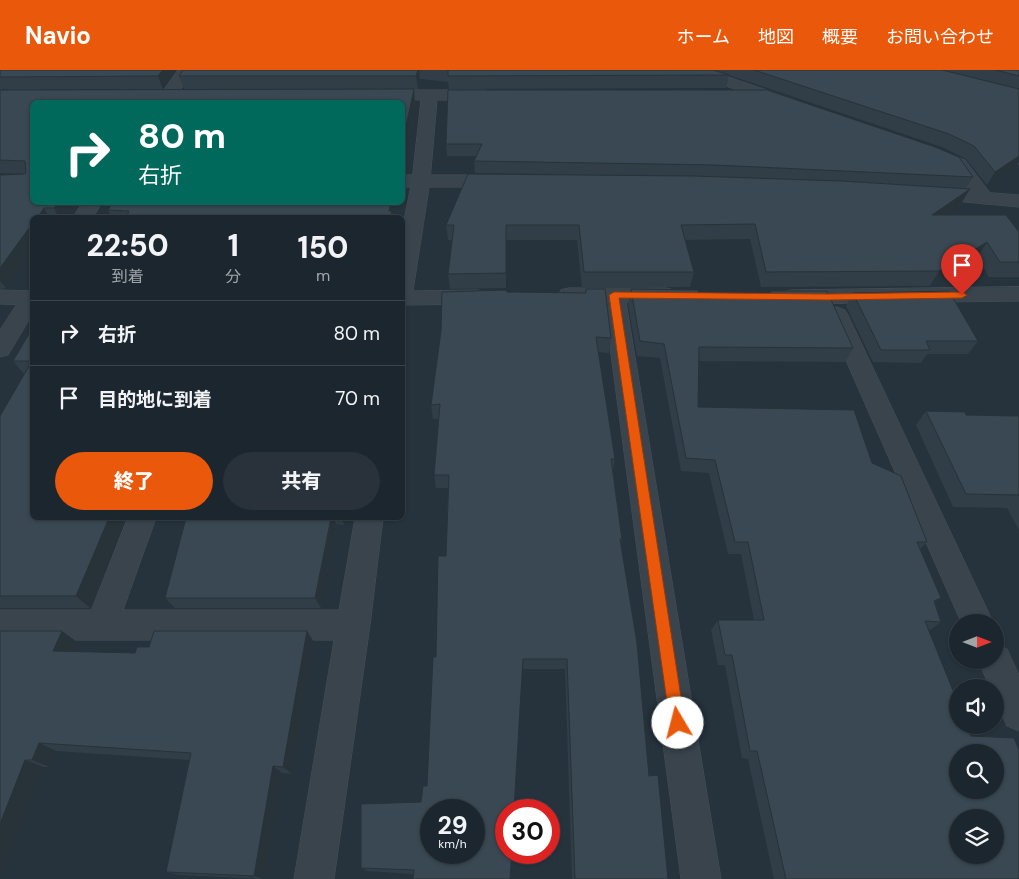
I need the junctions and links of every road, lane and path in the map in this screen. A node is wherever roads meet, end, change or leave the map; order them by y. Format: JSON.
{"nodes":[{"id":1,"x":186,"y":70,"type":"edge"},
{"id":2,"x":693,"y":70,"type":"edge"},
{"id":3,"x":767,"y":94,"type":"junction"},
{"id":4,"x":149,"y":95,"type":"edge"},
{"id":5,"x":188,"y":95,"type":"edge"},
{"id":6,"x":362,"y":95,"type":"edge"},
{"id":7,"x":429,"y":95,"type":"junction"},
{"id":8,"x":499,"y":95,"type":"edge"},
{"id":9,"x":717,"y":95,"type":"edge"},
{"id":10,"x":166,"y":99,"type":"edge"},
{"id":11,"x":804,"y":108,"type":"edge"},
{"id":12,"x":925,"y":150,"type":"edge"},
{"id":13,"x":412,"y":181,"type":"edge"},
{"id":14,"x":516,"y":181,"type":"edge"},
{"id":15,"x":910,"y":193,"type":"edge"},
{"id":16,"x":984,"y":198,"type":"junction"},
{"id":17,"x":1019,"y":201,"type":"edge"},
{"id":18,"x":1001,"y":221,"type":"edge"},
{"id":19,"x":405,"y":258,"type":"edge"},
{"id":20,"x":1019,"y":294,"type":"edge"},
{"id":21,"x":614,"y":295,"type":"junction"},
{"id":22,"x":547,"y":296,"type":"edge"},
{"id":23,"x":682,"y":296,"type":"edge"},
{"id":24,"x":0,"y":297,"type":"edge"},
{"id":25,"x":499,"y":297,"type":"edge"},
{"id":26,"x":771,"y":297,"type":"edge"},
{"id":27,"x":829,"y":297,"type":"junction"},
{"id":28,"x":30,"y":298,"type":"edge"},
{"id":29,"x":405,"y":298,"type":"edge"},
{"id":30,"x":30,"y":301,"type":"edge"},
{"id":31,"x":0,"y":349,"type":"edge"},
{"id":32,"x":141,"y":520,"type":"edge"},
{"id":33,"x":369,"y":520,"type":"edge"},
{"id":34,"x":974,"y":614,"type":"edge"},
{"id":35,"x":0,"y":625,"type":"edge"},
{"id":36,"x":101,"y":625,"type":"junction"},
{"id":37,"x":354,"y":625,"type":"junction"},
{"id":38,"x":999,"y":669,"type":"edge"},
{"id":39,"x":1019,"y":714,"type":"edge"},
{"id":40,"x":314,"y":879,"type":"edge"},
{"id":41,"x":701,"y":879,"type":"edge"}],
"edges":[{"from":1,"to":10,"type":"street"},
{"from":2,"to":3,"type":"street"},
{"from":3,"to":9,"type":"street"},
{"from":3,"to":11,"type":"street"},
{"from":4,"to":10,"type":"street"},
{"from":5,"to":10,"type":"street"},
{"from":6,"to":7,"type":"street"},
{"from":7,"to":8,"type":"street"},
{"from":7,"to":13,"type":"street"},
{"from":12,"to":16,"type":"street"},
{"from":13,"to":14,"type":"street"},
{"from":13,"to":19,"type":"street"},
{"from":15,"to":16,"type":"street"},
{"from":16,"to":17,"type":"street"},
{"from":16,"to":18,"type":"street"},
{"from":20,"to":27,"type":"street"},
{"from":21,"to":22,"type":"street"},
{"from":21,"to":23,"type":"street"},
{"from":21,"to":41,"type":"street"},
{"from":24,"to":28,"type":"street"},
{"from":25,"to":29,"type":"street"},
{"from":26,"to":27,"type":"street"},
{"from":27,"to":34,"type":"street"},
{"from":30,"to":31,"type":"street"},
{"from":32,"to":36,"type":"street"},
{"from":33,"to":37,"type":"street"},
{"from":35,"to":36,"type":"street"},
{"from":36,"to":37,"type":"street"},
{"from":37,"to":40,"type":"street"},
{"from":38,"to":39,"type":"street"}]}
